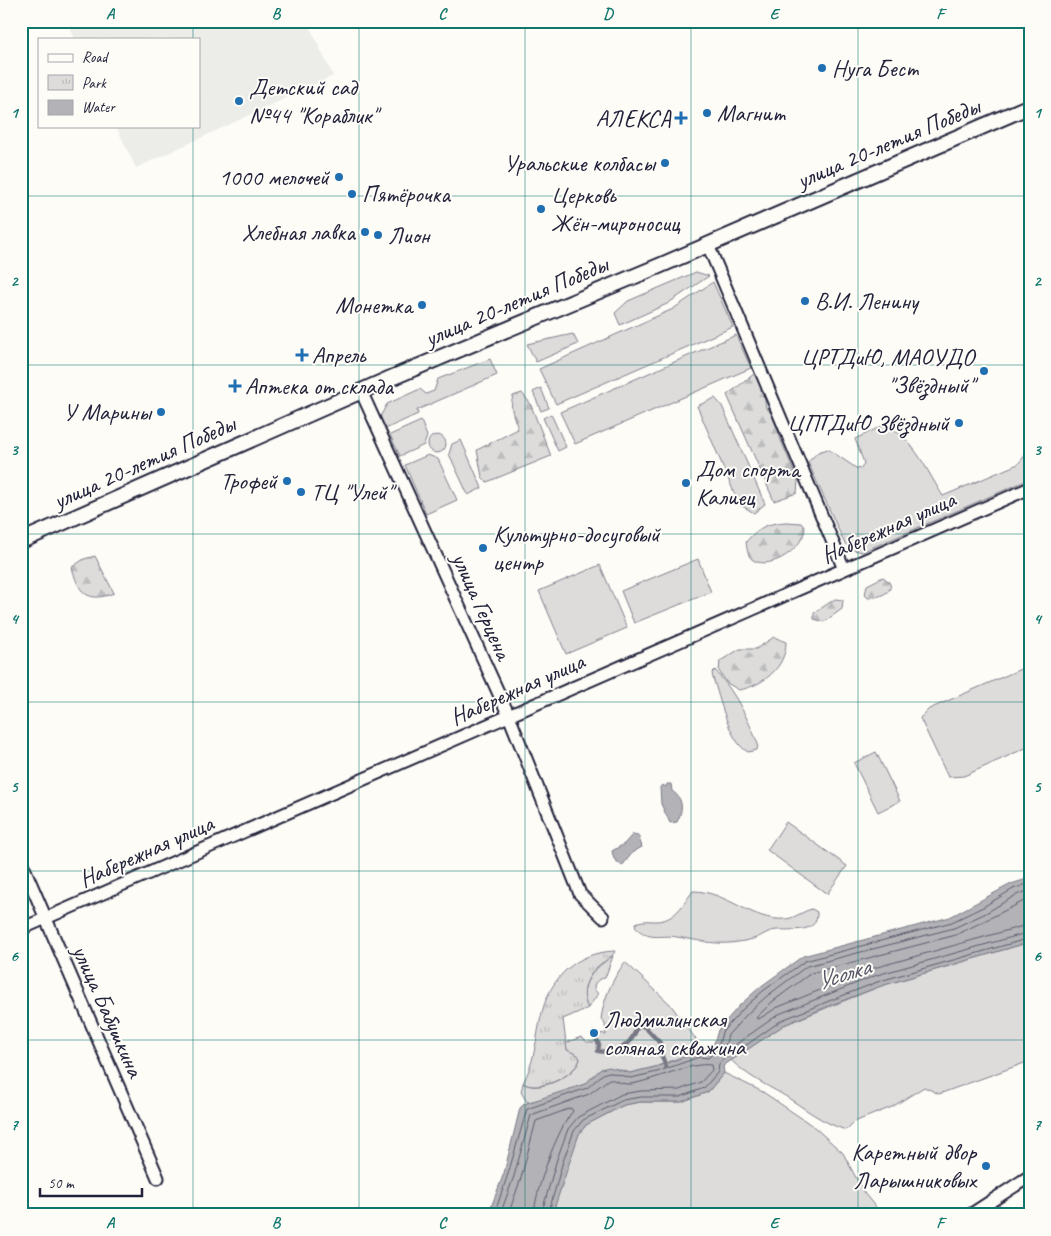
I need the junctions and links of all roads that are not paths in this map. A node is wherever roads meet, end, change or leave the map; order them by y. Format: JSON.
{"nodes":[{"id":1,"x":1030,"y":106,"type":"edge"},
{"id":2,"x":708,"y":245,"type":"junction"},
{"id":3,"x":361,"y":391,"type":"junction"},
{"id":4,"x":1030,"y":488,"type":"edge"},
{"id":5,"x":21,"y":541,"type":"edge"},
{"id":6,"x":844,"y":569,"type":"junction"},
{"id":7,"x":508,"y":716,"type":"junction"},
{"id":8,"x":21,"y":861,"type":"edge"},
{"id":9,"x":603,"y":917,"type":"dead end"},
{"id":10,"x":44,"y":918,"type":"junction"},
{"id":11,"x":21,"y":928,"type":"edge"},
{"id":12,"x":1030,"y":1176,"type":"edge"},
{"id":13,"x":158,"y":1178,"type":"dead end"},
{"id":14,"x":970,"y":1215,"type":"edge"}],
"edges":[{"from":1,"to":2,"type":"street","name":"улица 20-летия Победы"},
{"from":2,"to":3,"type":"street","name":"улица 20-летия Победы"},
{"from":2,"to":6,"type":"street"},
{"from":3,"to":5,"type":"street","name":"улица 20-летия Победы"},
{"from":3,"to":7,"type":"street","name":"улица Герцена"},
{"from":4,"to":6,"type":"street","name":"Набережная улица"},
{"from":6,"to":7,"type":"street","name":"Набережная улица"},
{"from":7,"to":9,"type":"street","name":"улица Герцена"},
{"from":7,"to":10,"type":"street","name":"Набережная улица"},
{"from":8,"to":10,"type":"street","name":"улица Бабушкина"},
{"from":10,"to":11,"type":"street","name":"Набережная улица"},
{"from":10,"to":13,"type":"street","name":"улица Бабушкина"},
{"from":12,"to":14,"type":"street"}]}
